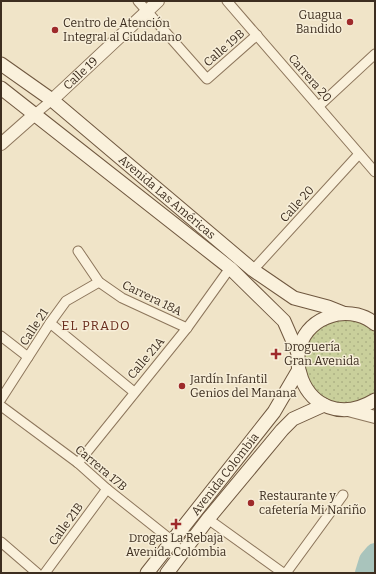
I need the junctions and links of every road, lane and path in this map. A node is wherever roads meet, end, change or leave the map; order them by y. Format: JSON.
{"nodes":[{"id":1,"x":138,"y":1,"type":"edge"},
{"id":2,"x":158,"y":1,"type":"edge"},
{"id":3,"x":227,"y":1,"type":"edge"},
{"id":4,"x":147,"y":12,"type":"junction"},
{"id":5,"x":257,"y":35,"type":"junction"},
{"id":6,"x":375,"y":54,"type":"edge"},
{"id":7,"x":1,"y":64,"type":"edge"},
{"id":8,"x":1,"y":88,"type":"edge"},
{"id":9,"x":52,"y":100,"type":"junction"},
{"id":10,"x":319,"y":106,"type":"junction"},
{"id":11,"x":36,"y":114,"type":"junction"},
{"id":12,"x":1,"y":144,"type":"edge"},
{"id":13,"x":358,"y":154,"type":"junction"},
{"id":14,"x":375,"y":172,"type":"edge"},
{"id":15,"x":78,"y":251,"type":"dead end"},
{"id":16,"x":230,"y":268,"type":"junction"},
{"id":17,"x":253,"y":270,"type":"junction"},
{"id":18,"x":99,"y":282,"type":"junction"},
{"id":19,"x":343,"y":313,"type":"junction"},
{"id":20,"x":374,"y":321,"type":"edge"},
{"id":21,"x":50,"y":323,"type":"junction"},
{"id":22,"x":187,"y":328,"type":"junction"},
{"id":23,"x":1,"y":336,"type":"edge"},
{"id":24,"x":298,"y":353,"type":"junction"},
{"id":25,"x":28,"y":358,"type":"junction"},
{"id":26,"x":298,"y":371,"type":"junction"},
{"id":27,"x":134,"y":392,"type":"junction"},
{"id":28,"x":1,"y":399,"type":"edge"},
{"id":29,"x":375,"y":400,"type":"edge"},
{"id":30,"x":324,"y":405,"type":"junction"},
{"id":31,"x":1,"y":406,"type":"edge"},
{"id":32,"x":348,"y":410,"type":"junction"},
{"id":33,"x":375,"y":417,"type":"edge"},
{"id":34,"x":78,"y":463,"type":"junction"},
{"id":35,"x":107,"y":489,"type":"junction"},
{"id":36,"x":343,"y":495,"type":"dead end"},
{"id":37,"x":208,"y":519,"type":"junction"},
{"id":38,"x":171,"y":541,"type":"junction"},
{"id":39,"x":1,"y":542,"type":"edge"},
{"id":40,"x":182,"y":553,"type":"junction"},
{"id":41,"x":272,"y":570,"type":"edge"},
{"id":42,"x":37,"y":573,"type":"edge"},
{"id":43,"x":45,"y":573,"type":"edge"},
{"id":44,"x":146,"y":573,"type":"edge"},
{"id":45,"x":167,"y":573,"type":"edge"},
{"id":46,"x":285,"y":573,"type":"edge"}],
"edges":[{"from":1,"to":4,"type":"street"},
{"from":2,"to":4,"type":"street","name":"Calle 19"},
{"from":3,"to":5,"type":"street","name":"Carrera 20"},
{"from":4,"to":5,"type":"street","name":"Calle 19B"},
{"from":4,"to":9,"type":"street","name":"Calle 19"},
{"from":5,"to":10,"type":"street","name":"Carrera 20"},
{"from":6,"to":10,"type":"street"},
{"from":7,"to":9,"type":"main road","name":"Avenida Las Américas"},
{"from":8,"to":11,"type":"main road","name":"Avenida Las Américas"},
{"from":9,"to":11,"type":"street","name":"Calle 19"},
{"from":9,"to":17,"type":"main road","name":"Avenida Las Américas"},
{"from":10,"to":13,"type":"street","name":"Carrera 20"},
{"from":11,"to":12,"type":"street","name":"Calle 19"},
{"from":11,"to":16,"type":"main road","name":"Avenida Las Américas"},
{"from":13,"to":14,"type":"street","name":"Carrera 20"},
{"from":13,"to":17,"type":"street","name":"Calle 20"},
{"from":15,"to":18,"type":"street","name":"Carrera 18A"},
{"from":16,"to":22,"type":"street","name":"Calle 21A"},
{"from":16,"to":24,"type":"main road","name":"Avenida Las Américas"},
{"from":17,"to":19,"type":"main road","name":"Avenida Las Américas"},
{"from":18,"to":21,"type":"street","name":"Calle 21"},
{"from":18,"to":22,"type":"street","name":"Carrera 18A"},
{"from":19,"to":20,"type":"main road","name":"Avenida Las Américas"},
{"from":19,"to":24,"type":"main road"},
{"from":21,"to":25,"type":"street","name":"Calle 21"},
{"from":21,"to":27,"type":"street"},
{"from":22,"to":27,"type":"street","name":"Calle 21A"},
{"from":23,"to":25,"type":"street"},
{"from":24,"to":26,"type":"main road"},
{"from":25,"to":28,"type":"street","name":"Calle 21"},
{"from":26,"to":30,"type":"main road"},
{"from":26,"to":38,"type":"main road","name":"Avenida Colombia"},
{"from":27,"to":34,"type":"street","name":"Calle 21A"},
{"from":29,"to":32,"type":"main road"},
{"from":30,"to":32,"type":"main road"},
{"from":30,"to":37,"type":"main road","name":"Avenida Colombia"},
{"from":31,"to":34,"type":"street","name":"Carrera 17B"},
{"from":32,"to":33,"type":"street"},
{"from":34,"to":35,"type":"street","name":"Carrera 17B"},
{"from":35,"to":38,"type":"street","name":"Carrera 17B"},
{"from":35,"to":43,"type":"street","name":"Calle 21B"},
{"from":36,"to":46,"type":"street"},
{"from":37,"to":40,"type":"main road","name":"Avenida Colombia"},
{"from":37,"to":41,"type":"street"},
{"from":38,"to":40,"type":"street","name":"Carrera 17B"},
{"from":38,"to":44,"type":"main road","name":"Avenida Colombia"},
{"from":39,"to":42,"type":"street"},
{"from":40,"to":45,"type":"main road","name":"Avenida Colombia"},
{"from":41,"to":46,"type":"street"}]}
